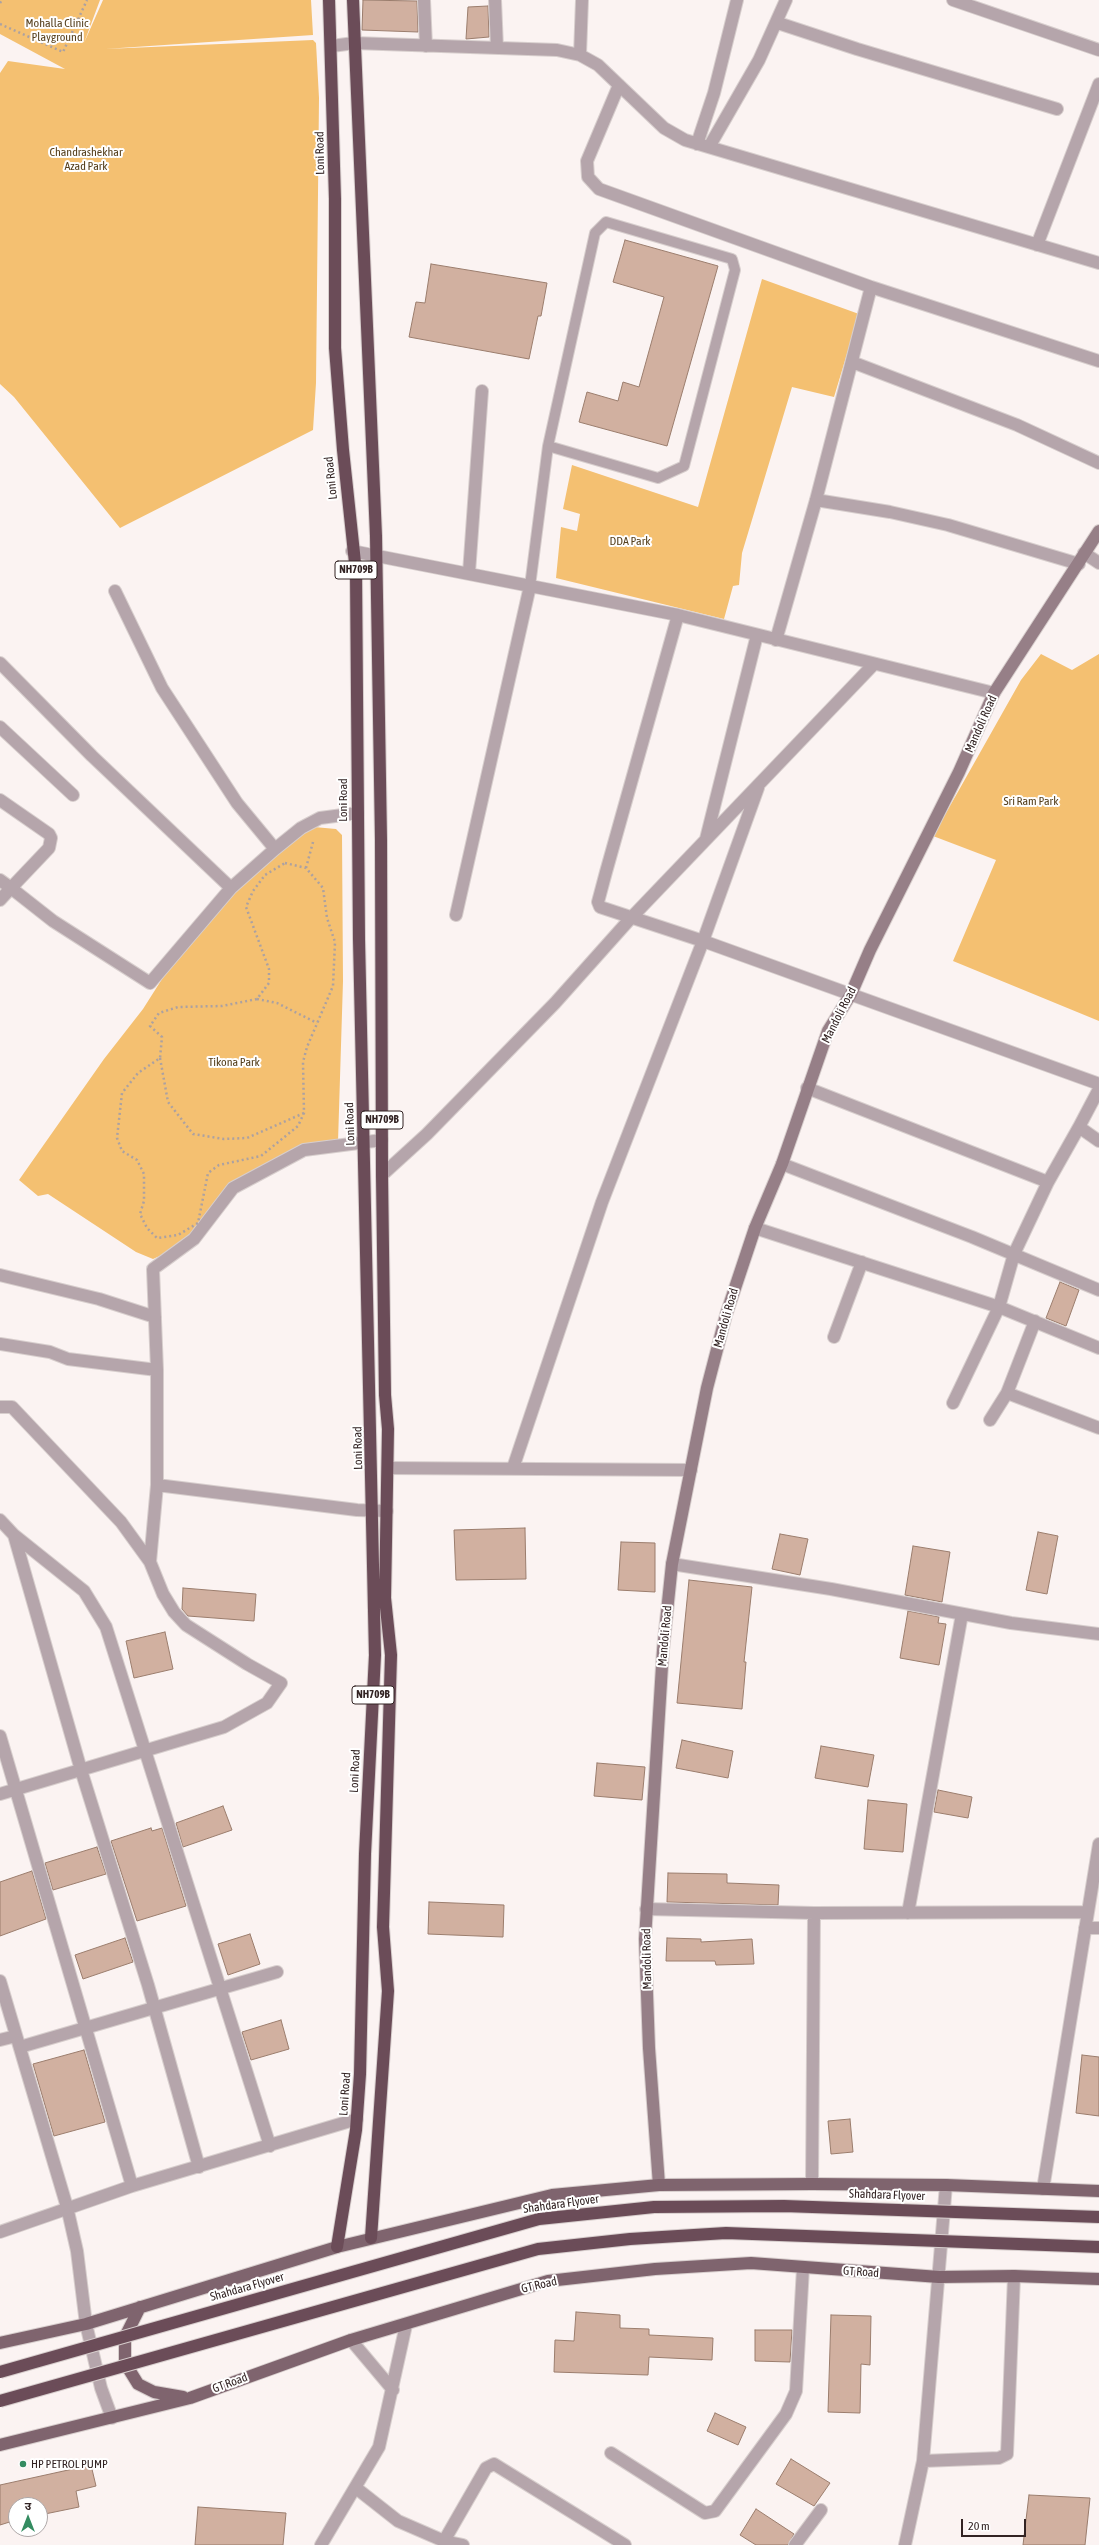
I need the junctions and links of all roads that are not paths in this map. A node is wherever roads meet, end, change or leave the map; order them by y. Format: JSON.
{"nodes":[{"id":1,"x":329,"y":0,"type":"edge"},
{"id":2,"x":353,"y":0,"type":"edge"},
{"id":3,"x":424,"y":0,"type":"edge"},
{"id":4,"x":495,"y":0,"type":"edge"},
{"id":5,"x":582,"y":0,"type":"edge"},
{"id":6,"x":737,"y":0,"type":"edge"},
{"id":7,"x":786,"y":0,"type":"edge"},
{"id":8,"x":953,"y":0,"type":"edge"},
{"id":9,"x":778,"y":23,"type":"junction"},
{"id":10,"x":354,"y":43,"type":"junction"},
{"id":11,"x":332,"y":46,"type":"junction"},
{"id":12,"x":426,"y":46,"type":"junction"},
{"id":13,"x":497,"y":48,"type":"junction"},
{"id":14,"x":1099,"y":50,"type":"edge"},
{"id":15,"x":580,"y":55,"type":"junction"},
{"id":16,"x":1099,"y":84,"type":"edge"},
{"id":17,"x":619,"y":85,"type":"junction"},
{"id":18,"x":1057,"y":109,"type":"dead end"},
{"id":19,"x":697,"y":144,"type":"junction"},
{"id":20,"x":709,"y":147,"type":"junction"},
{"id":21,"x":1037,"y":245,"type":"junction"},
{"id":22,"x":1099,"y":263,"type":"edge"},
{"id":23,"x":871,"y":287,"type":"junction"},
{"id":24,"x":1099,"y":361,"type":"edge"},
{"id":25,"x":852,"y":362,"type":"junction"},
{"id":26,"x":482,"y":392,"type":"dead end"},
{"id":27,"x":548,"y":446,"type":"junction"},
{"id":28,"x":1099,"y":463,"type":"edge"},
{"id":29,"x":816,"y":500,"type":"junction"},
{"id":30,"x":1099,"y":531,"type":"edge"},
{"id":31,"x":352,"y":551,"type":"junction"},
{"id":32,"x":376,"y":554,"type":"junction"},
{"id":33,"x":1081,"y":558,"type":"junction"},
{"id":34,"x":1099,"y":563,"type":"edge"},
{"id":35,"x":469,"y":573,"type":"junction"},
{"id":36,"x":530,"y":586,"type":"junction"},
{"id":37,"x":115,"y":591,"type":"dead end"},
{"id":38,"x":678,"y":615,"type":"junction"},
{"id":39,"x":757,"y":634,"type":"junction"},
{"id":40,"x":776,"y":640,"type":"junction"},
{"id":41,"x":0,"y":663,"type":"edge"},
{"id":42,"x":874,"y":664,"type":"junction"},
{"id":43,"x":994,"y":693,"type":"junction"},
{"id":44,"x":0,"y":727,"type":"edge"},
{"id":45,"x":758,"y":788,"type":"junction"},
{"id":46,"x":73,"y":795,"type":"dead end"},
{"id":47,"x":0,"y":800,"type":"edge"},
{"id":48,"x":358,"y":813,"type":"junction"},
{"id":49,"x":706,"y":840,"type":"junction"},
{"id":50,"x":275,"y":849,"type":"junction"},
{"id":51,"x":0,"y":880,"type":"edge"},
{"id":52,"x":11,"y":888,"type":"junction"},
{"id":53,"x":231,"y":888,"type":"junction"},
{"id":54,"x":0,"y":900,"type":"edge"},
{"id":55,"x":456,"y":915,"type":"dead end"},
{"id":56,"x":630,"y":919,"type":"junction"},
{"id":57,"x":703,"y":941,"type":"junction"},
{"id":58,"x":851,"y":994,"type":"junction"},
{"id":59,"x":1099,"y":1084,"type":"edge"},
{"id":60,"x":807,"y":1088,"type":"junction"},
{"id":61,"x":1099,"y":1089,"type":"edge"},
{"id":62,"x":1079,"y":1127,"type":"junction"},
{"id":63,"x":382,"y":1140,"type":"junction"},
{"id":64,"x":364,"y":1141,"type":"junction"},
{"id":65,"x":1099,"y":1141,"type":"edge"},
{"id":66,"x":782,"y":1164,"type":"junction"},
{"id":67,"x":382,"y":1175,"type":"junction"},
{"id":68,"x":1048,"y":1182,"type":"junction"},
{"id":69,"x":755,"y":1228,"type":"junction"},
{"id":70,"x":1014,"y":1254,"type":"junction"},
{"id":71,"x":862,"y":1262,"type":"junction"},
{"id":72,"x":0,"y":1275,"type":"edge"},
{"id":73,"x":1099,"y":1290,"type":"edge"},
{"id":74,"x":999,"y":1307,"type":"junction"},
{"id":75,"x":155,"y":1317,"type":"junction"},
{"id":76,"x":1035,"y":1321,"type":"junction"},
{"id":77,"x":834,"y":1337,"type":"dead end"},
{"id":78,"x":0,"y":1344,"type":"edge"},
{"id":79,"x":1099,"y":1348,"type":"edge"},
{"id":80,"x":158,"y":1370,"type":"junction"},
{"id":81,"x":1007,"y":1393,"type":"junction"},
{"id":82,"x":0,"y":1395,"type":"edge"},
{"id":83,"x":953,"y":1403,"type":"dead end"},
{"id":84,"x":6,"y":1407,"type":"edge"},
{"id":85,"x":990,"y":1420,"type":"dead end"},
{"id":86,"x":1099,"y":1428,"type":"edge"},
{"id":87,"x":388,"y":1468,"type":"junction"},
{"id":88,"x":513,"y":1468,"type":"junction"},
{"id":89,"x":690,"y":1470,"type":"junction"},
{"id":90,"x":157,"y":1485,"type":"junction"},
{"id":91,"x":373,"y":1510,"type":"junction"},
{"id":92,"x":387,"y":1510,"type":"junction"},
{"id":93,"x":0,"y":1520,"type":"edge"},
{"id":94,"x":14,"y":1535,"type":"junction"},
{"id":95,"x":150,"y":1562,"type":"junction"},
{"id":96,"x":672,"y":1564,"type":"junction"},
{"id":97,"x":962,"y":1614,"type":"junction"},
{"id":98,"x":1099,"y":1634,"type":"edge"},
{"id":99,"x":0,"y":1736,"type":"edge"},
{"id":100,"x":146,"y":1750,"type":"junction"},
{"id":101,"x":81,"y":1770,"type":"junction"},
{"id":102,"x":16,"y":1789,"type":"junction"},
{"id":103,"x":0,"y":1794,"type":"edge"},
{"id":104,"x":1099,"y":1844,"type":"edge"},
{"id":105,"x":646,"y":1909,"type":"junction"},
{"id":106,"x":1088,"y":1912,"type":"junction"},
{"id":107,"x":814,"y":1913,"type":"junction"},
{"id":108,"x":908,"y":1913,"type":"junction"},
{"id":109,"x":1085,"y":1928,"type":"junction"},
{"id":110,"x":1099,"y":1928,"type":"edge"},
{"id":111,"x":277,"y":1972,"type":"dead end"},
{"id":112,"x":0,"y":1981,"type":"edge"},
{"id":113,"x":222,"y":1989,"type":"junction"},
{"id":114,"x":154,"y":2008,"type":"junction"},
{"id":115,"x":86,"y":2028,"type":"junction"},
{"id":116,"x":0,"y":2040,"type":"edge"},
{"id":117,"x":18,"y":2041,"type":"junction"},
{"id":118,"x":357,"y":2119,"type":"junction"},
{"id":119,"x":270,"y":2146,"type":"junction"},
{"id":120,"x":199,"y":2167,"type":"junction"},
{"id":121,"x":812,"y":2184,"type":"junction"},
{"id":122,"x":659,"y":2185,"type":"junction"},
{"id":123,"x":132,"y":2186,"type":"junction"},
{"id":124,"x":946,"y":2186,"type":"junction"},
{"id":125,"x":1042,"y":2189,"type":"junction"},
{"id":126,"x":1099,"y":2192,"type":"edge"},
{"id":127,"x":67,"y":2207,"type":"junction"},
{"id":128,"x":1099,"y":2218,"type":"edge"},
{"id":129,"x":0,"y":2232,"type":"edge"},
{"id":130,"x":371,"y":2238,"type":"junction"},
{"id":131,"x":337,"y":2247,"type":"junction"},
{"id":132,"x":1099,"y":2248,"type":"edge"},
{"id":133,"x":803,"y":2268,"type":"junction"},
{"id":134,"x":1014,"y":2276,"type":"junction"},
{"id":135,"x":939,"y":2277,"type":"junction"},
{"id":136,"x":1099,"y":2279,"type":"edge"},
{"id":137,"x":140,"y":2307,"type":"junction"},
{"id":138,"x":86,"y":2324,"type":"junction"},
{"id":139,"x":406,"y":2325,"type":"junction"},
{"id":140,"x":351,"y":2340,"type":"junction"},
{"id":141,"x":0,"y":2343,"type":"edge"},
{"id":142,"x":0,"y":2372,"type":"edge"},
{"id":143,"x":393,"y":2390,"type":"junction"},
{"id":144,"x":190,"y":2398,"type":"junction"},
{"id":145,"x":0,"y":2400,"type":"edge"},
{"id":146,"x":112,"y":2418,"type":"junction"},
{"id":147,"x":0,"y":2445,"type":"edge"},
{"id":148,"x":611,"y":2453,"type":"dead end"},
{"id":149,"x":923,"y":2461,"type":"junction"},
{"id":150,"x":356,"y":2488,"type":"junction"},
{"id":151,"x":821,"y":2510,"type":"dead end"},
{"id":152,"x":444,"y":2541,"type":"junction"},
{"id":153,"x":322,"y":2545,"type":"edge"},
{"id":154,"x":462,"y":2545,"type":"edge"},
{"id":155,"x":625,"y":2545,"type":"edge"},
{"id":156,"x":795,"y":2545,"type":"edge"},
{"id":157,"x":904,"y":2545,"type":"edge"}],
"edges":[{"from":1,"to":11,"type":"highway","name":"Loni Road","number":"NH709B"},
{"from":2,"to":10,"type":"highway","number":"NH709B"},
{"from":3,"to":12,"type":"street"},
{"from":4,"to":13,"type":"street"},
{"from":5,"to":15,"type":"street"},
{"from":6,"to":19,"type":"street"},
{"from":7,"to":9,"type":"street"},
{"from":8,"to":14,"type":"street"},
{"from":9,"to":18,"type":"street"},
{"from":9,"to":20,"type":"street"},
{"from":10,"to":11,"type":"street"},
{"from":10,"to":12,"type":"street"},
{"from":10,"to":32,"type":"highway","number":"NH709B"},
{"from":11,"to":31,"type":"highway","name":"Loni Road","number":"NH709B"},
{"from":12,"to":13,"type":"street"},
{"from":13,"to":15,"type":"street"},
{"from":15,"to":17,"type":"street"},
{"from":16,"to":21,"type":"street"},
{"from":17,"to":19,"type":"street"},
{"from":17,"to":23,"type":"street"},
{"from":19,"to":20,"type":"street"},
{"from":20,"to":21,"type":"street"},
{"from":21,"to":22,"type":"street"},
{"from":23,"to":24,"type":"street"},
{"from":23,"to":25,"type":"street"},
{"from":25,"to":28,"type":"street"},
{"from":25,"to":29,"type":"street"},
{"from":26,"to":35,"type":"street"},
{"from":27,"to":27,"type":"lane"},
{"from":27,"to":36,"type":"lane"},
{"from":29,"to":33,"type":"street"},
{"from":29,"to":40,"type":"street"},
{"from":30,"to":33,"type":"street","name":"Mandoli Road"},
{"from":31,"to":32,"type":"street"},
{"from":31,"to":48,"type":"highway","name":"Loni Road","number":"NH709B"},
{"from":32,"to":35,"type":"street"},
{"from":32,"to":63,"type":"highway","number":"NH709B"},
{"from":33,"to":34,"type":"street"},
{"from":33,"to":43,"type":"street","name":"Mandoli Road"},
{"from":35,"to":36,"type":"street"},
{"from":36,"to":38,"type":"street"},
{"from":36,"to":55,"type":"street"},
{"from":37,"to":50,"type":"street"},
{"from":38,"to":39,"type":"street"},
{"from":38,"to":56,"type":"street"},
{"from":39,"to":40,"type":"street"},
{"from":39,"to":49,"type":"street"},
{"from":40,"to":42,"type":"street"},
{"from":41,"to":53,"type":"street"},
{"from":42,"to":43,"type":"street"},
{"from":42,"to":45,"type":"street"},
{"from":43,"to":58,"type":"street","name":"Mandoli Road"},
{"from":44,"to":46,"type":"street"},
{"from":45,"to":49,"type":"street"},
{"from":45,"to":57,"type":"street"},
{"from":47,"to":52,"type":"street"},
{"from":48,"to":50,"type":"street"},
{"from":48,"to":64,"type":"highway","name":"Loni Road","number":"NH709B"},
{"from":49,"to":56,"type":"street"},
{"from":50,"to":53,"type":"street"},
{"from":51,"to":52,"type":"street"},
{"from":52,"to":53,"type":"street"},
{"from":52,"to":54,"type":"street"},
{"from":56,"to":57,"type":"street"},
{"from":56,"to":67,"type":"street"},
{"from":57,"to":58,"type":"street"},
{"from":57,"to":88,"type":"street"},
{"from":58,"to":59,"type":"street"},
{"from":58,"to":60,"type":"street","name":"Mandoli Road"},
{"from":60,"to":66,"type":"street","name":"Mandoli Road"},
{"from":60,"to":68,"type":"street"},
{"from":61,"to":62,"type":"street"},
{"from":62,"to":65,"type":"street"},
{"from":62,"to":68,"type":"street"},
{"from":63,"to":64,"type":"street"},
{"from":63,"to":67,"type":"highway","number":"NH709B"},
{"from":64,"to":75,"type":"street"},
{"from":64,"to":91,"type":"highway","name":"Loni Road","number":"NH709B"},
{"from":66,"to":69,"type":"street","name":"Mandoli Road"},
{"from":66,"to":70,"type":"street"},
{"from":67,"to":87,"type":"highway","number":"NH709B"},
{"from":68,"to":70,"type":"street"},
{"from":69,"to":71,"type":"street"},
{"from":69,"to":89,"type":"street","name":"Mandoli Road"},
{"from":70,"to":73,"type":"street"},
{"from":70,"to":74,"type":"street"},
{"from":71,"to":74,"type":"street"},
{"from":71,"to":77,"type":"street"},
{"from":72,"to":75,"type":"street"},
{"from":74,"to":76,"type":"street"},
{"from":74,"to":83,"type":"street"},
{"from":75,"to":80,"type":"street"},
{"from":76,"to":79,"type":"street"},
{"from":76,"to":81,"type":"street"},
{"from":78,"to":80,"type":"street"},
{"from":80,"to":90,"type":"street"},
{"from":81,"to":85,"type":"street"},
{"from":81,"to":86,"type":"street"},
{"from":82,"to":84,"type":"street"},
{"from":84,"to":95,"type":"street"},
{"from":87,"to":88,"type":"street"},
{"from":87,"to":92,"type":"highway","number":"NH709B"},
{"from":88,"to":89,"type":"street"},
{"from":89,"to":96,"type":"street","name":"Mandoli Road"},
{"from":90,"to":91,"type":"street"},
{"from":90,"to":95,"type":"street"},
{"from":91,"to":92,"type":"street"},
{"from":91,"to":118,"type":"highway","name":"Loni Road","number":"NH709B"},
{"from":92,"to":130,"type":"highway","number":"NH709B"},
{"from":93,"to":94,"type":"street"},
{"from":94,"to":100,"type":"street"},
{"from":94,"to":101,"type":"street"},
{"from":95,"to":100,"type":"street"},
{"from":96,"to":97,"type":"street"},
{"from":96,"to":105,"type":"street","name":"Mandoli Road"},
{"from":97,"to":98,"type":"street"},
{"from":97,"to":108,"type":"street"},
{"from":99,"to":102,"type":"street"},
{"from":100,"to":101,"type":"street"},
{"from":100,"to":113,"type":"street"},
{"from":101,"to":102,"type":"street"},
{"from":101,"to":114,"type":"street"},
{"from":102,"to":103,"type":"street"},
{"from":102,"to":115,"type":"street"},
{"from":104,"to":106,"type":"street"},
{"from":105,"to":107,"type":"street"},
{"from":105,"to":122,"type":"street","name":"Mandoli Road"},
{"from":106,"to":108,"type":"street"},
{"from":106,"to":109,"type":"street"},
{"from":107,"to":108,"type":"street"},
{"from":107,"to":121,"type":"street"},
{"from":109,"to":110,"type":"street"},
{"from":109,"to":125,"type":"street"},
{"from":111,"to":113,"type":"street"},
{"from":112,"to":117,"type":"street"},
{"from":113,"to":114,"type":"street"},
{"from":113,"to":119,"type":"street"},
{"from":114,"to":115,"type":"street"},
{"from":114,"to":120,"type":"street"},
{"from":115,"to":117,"type":"street"},
{"from":115,"to":123,"type":"street"},
{"from":116,"to":117,"type":"street"},
{"from":117,"to":127,"type":"street"},
{"from":118,"to":119,"type":"street"},
{"from":118,"to":131,"type":"highway","name":"Loni Road","number":"NH709B"},
{"from":119,"to":120,"type":"street"},
{"from":120,"to":123,"type":"street"},
{"from":121,"to":122,"type":"main road"},
{"from":121,"to":124,"type":"main road"},
{"from":122,"to":130,"type":"main road"},
{"from":123,"to":127,"type":"street"},
{"from":124,"to":125,"type":"main road"},
{"from":124,"to":135,"type":"street"},
{"from":125,"to":126,"type":"main road"},
{"from":127,"to":129,"type":"street"},
{"from":127,"to":138,"type":"street"},
{"from":128,"to":142,"type":"highway","name":"Shahdara Flyover","bridge":true},
{"from":130,"to":131,"type":"main road"},
{"from":131,"to":137,"type":"main road"},
{"from":132,"to":145,"type":"highway","bridge":true},
{"from":133,"to":135,"type":"main road","name":"GT Road"},
{"from":133,"to":139,"type":"main road","name":"GT Road"},
{"from":133,"to":148,"type":"street"},
{"from":134,"to":135,"type":"main road","name":"GT Road"},
{"from":134,"to":136,"type":"main road","name":"GT Road"},
{"from":134,"to":149,"type":"street"},
{"from":135,"to":149,"type":"street"},
{"from":137,"to":138,"type":"main road"},
{"from":137,"to":144,"type":"main road"},
{"from":138,"to":141,"type":"main road"},
{"from":138,"to":146,"type":"street"},
{"from":139,"to":140,"type":"main road","name":"GT Road"},
{"from":139,"to":143,"type":"street"},
{"from":140,"to":143,"type":"street"},
{"from":140,"to":144,"type":"main road","name":"GT Road"},
{"from":143,"to":150,"type":"street"},
{"from":144,"to":146,"type":"main road","name":"GT Road"},
{"from":146,"to":147,"type":"main road","name":"GT Road"},
{"from":149,"to":157,"type":"street"},
{"from":150,"to":152,"type":"street"},
{"from":150,"to":153,"type":"street"},
{"from":151,"to":156,"type":"street"},
{"from":152,"to":154,"type":"street"},
{"from":152,"to":155,"type":"street"}]}
